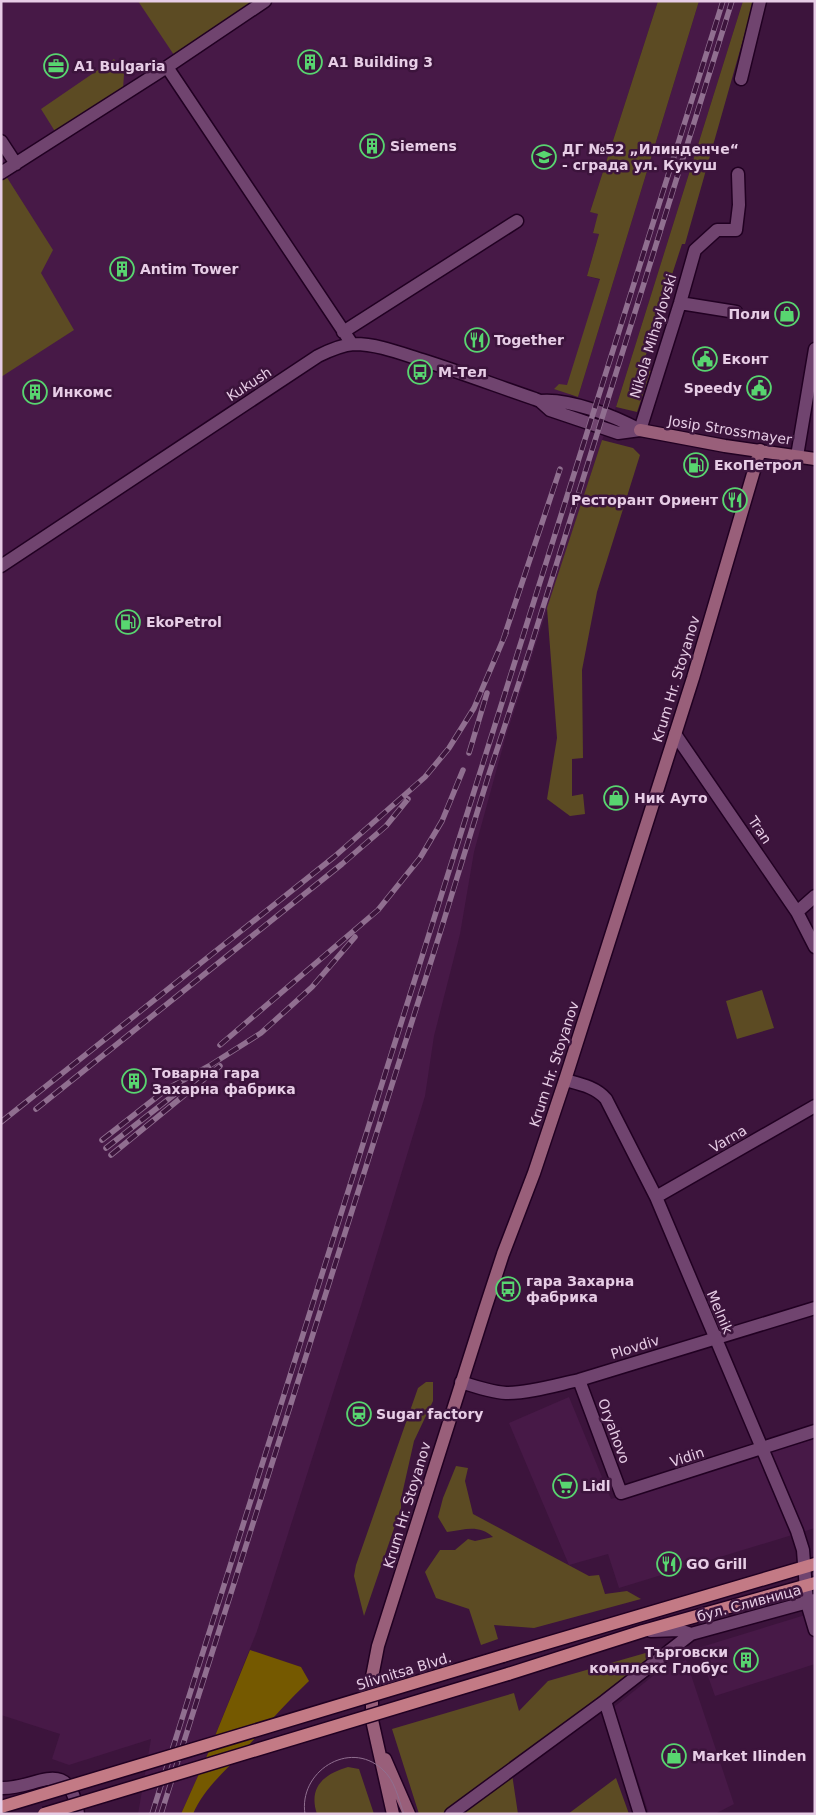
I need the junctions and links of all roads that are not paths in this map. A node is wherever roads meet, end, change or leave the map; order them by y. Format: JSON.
{"nodes":[{"id":1,"x":265,"y":1,"type":"edge"},
{"id":2,"x":760,"y":1,"type":"edge"},
{"id":3,"x":167,"y":67,"type":"junction"},
{"id":4,"x":741,"y":79,"type":"dead end"},
{"id":5,"x":1,"y":141,"type":"edge"},
{"id":6,"x":16,"y":164,"type":"junction"},
{"id":7,"x":1,"y":173,"type":"edge"},
{"id":8,"x":738,"y":174,"type":"dead end"},
{"id":9,"x":517,"y":221,"type":"dead end"},
{"id":10,"x":680,"y":303,"type":"junction"},
{"id":11,"x":736,"y":312,"type":"dead end"},
{"id":12,"x":343,"y":332,"type":"junction"},
{"id":13,"x":352,"y":344,"type":"junction"},
{"id":14,"x":815,"y":349,"type":"edge"},
{"id":15,"x":640,"y":430,"type":"junction"},
{"id":16,"x":760,"y":450,"type":"junction"},
{"id":17,"x":797,"y":456,"type":"junction"},
{"id":18,"x":815,"y":459,"type":"edge"},
{"id":19,"x":1,"y":566,"type":"edge"},
{"id":20,"x":675,"y":734,"type":"junction"},
{"id":21,"x":815,"y":896,"type":"edge"},
{"id":22,"x":797,"y":912,"type":"junction"},
{"id":23,"x":815,"y":947,"type":"edge"},
{"id":24,"x":565,"y":1080,"type":"junction"},
{"id":25,"x":815,"y":1106,"type":"edge"},
{"id":26,"x":656,"y":1197,"type":"junction"},
{"id":27,"x":815,"y":1308,"type":"edge"},
{"id":28,"x":715,"y":1338,"type":"junction"},
{"id":29,"x":579,"y":1380,"type":"junction"},
{"id":30,"x":461,"y":1382,"type":"junction"},
{"id":31,"x":815,"y":1431,"type":"edge"},
{"id":32,"x":761,"y":1448,"type":"junction"},
{"id":33,"x":621,"y":1493,"type":"joint"},
{"id":34,"x":809,"y":1548,"type":"edge"},
{"id":35,"x":810,"y":1565,"type":"edge"},
{"id":36,"x":810,"y":1584,"type":"edge"},
{"id":37,"x":811,"y":1602,"type":"edge"},
{"id":38,"x":815,"y":1630,"type":"edge"},
{"id":39,"x":643,"y":1632,"type":"junction"},
{"id":40,"x":691,"y":1634,"type":"junction"},
{"id":41,"x":605,"y":1701,"type":"junction"},
{"id":42,"x":374,"y":1736,"type":"junction"},
{"id":43,"x":1,"y":1788,"type":"edge"},
{"id":44,"x":1,"y":1807,"type":"edge"},
{"id":45,"x":44,"y":1814,"type":"edge"},
{"id":46,"x":78,"y":1814,"type":"edge"},
{"id":47,"x":393,"y":1814,"type":"edge"},
{"id":48,"x":409,"y":1814,"type":"edge"},
{"id":49,"x":451,"y":1814,"type":"edge"},
{"id":50,"x":640,"y":1814,"type":"edge"}],
"edges":[{"from":1,"to":3,"type":"street"},
{"from":2,"to":4,"type":"street"},
{"from":3,"to":6,"type":"street"},
{"from":3,"to":12,"type":"street"},
{"from":5,"to":6,"type":"street"},
{"from":6,"to":7,"type":"street"},
{"from":8,"to":10,"type":"street","name":"Nikola Mihaylovski"},
{"from":9,"to":12,"type":"street"},
{"from":10,"to":11,"type":"street"},
{"from":10,"to":15,"type":"street","name":"Nikola Mihaylovski"},
{"from":12,"to":13,"type":"street"},
{"from":13,"to":15,"type":"street","name":"Kukush"},
{"from":13,"to":19,"type":"street","name":"Kukush"},
{"from":14,"to":17,"type":"street"},
{"from":15,"to":16,"type":"street","name":"Josip Strossmayer"},
{"from":16,"to":17,"type":"street","name":"Josip Strossmayer"},
{"from":16,"to":20,"type":"street","name":"Krum Hr. Stoyanov"},
{"from":17,"to":18,"type":"street","name":"Josip Strossmayer"},
{"from":20,"to":22,"type":"street","name":"Tran"},
{"from":20,"to":24,"type":"street","name":"Krum Hr. Stoyanov"},
{"from":21,"to":22,"type":"street"},
{"from":22,"to":23,"type":"street","name":"Tran"},
{"from":24,"to":26,"type":"street","name":"Melnik"},
{"from":24,"to":30,"type":"street","name":"Krum Hr. Stoyanov"},
{"from":25,"to":26,"type":"street","name":"Varna"},
{"from":26,"to":28,"type":"street","name":"Melnik"},
{"from":27,"to":28,"type":"street","name":"Plovdiv"},
{"from":28,"to":29,"type":"street","name":"Plovdiv"},
{"from":28,"to":32,"type":"street","name":"Melnik"},
{"from":29,"to":30,"type":"street","name":"Plovdiv"},
{"from":29,"to":33,"type":"street","name":"Oryahovo"},
{"from":30,"to":42,"type":"street","name":"Krum Hr. Stoyanov"},
{"from":31,"to":32,"type":"street","name":"Vidin"},
{"from":32,"to":33,"type":"street","name":"Vidin"},
{"from":32,"to":34,"type":"street","name":"Melnik"},
{"from":34,"to":35,"type":"street","name":"Melnik"},
{"from":35,"to":36,"type":"street","name":"Melnik"},
{"from":35,"to":44,"type":"main road","name":"Slivnitsa Blvd.","bridge":true},
{"from":36,"to":37,"type":"street","name":"Melnik"},
{"from":36,"to":39,"type":"main road"},
{"from":37,"to":38,"type":"street","name":"Melnik"},
{"from":37,"to":40,"type":"street","name":"бул. Сливница"},
{"from":39,"to":40,"type":"street"},
{"from":39,"to":45,"type":"main road","bridge":true},
{"from":40,"to":41,"type":"street"},
{"from":41,"to":49,"type":"street"},
{"from":41,"to":50,"type":"street"},
{"from":42,"to":47,"type":"street"},
{"from":42,"to":48,"type":"street"},
{"from":43,"to":46,"type":"street"}]}
